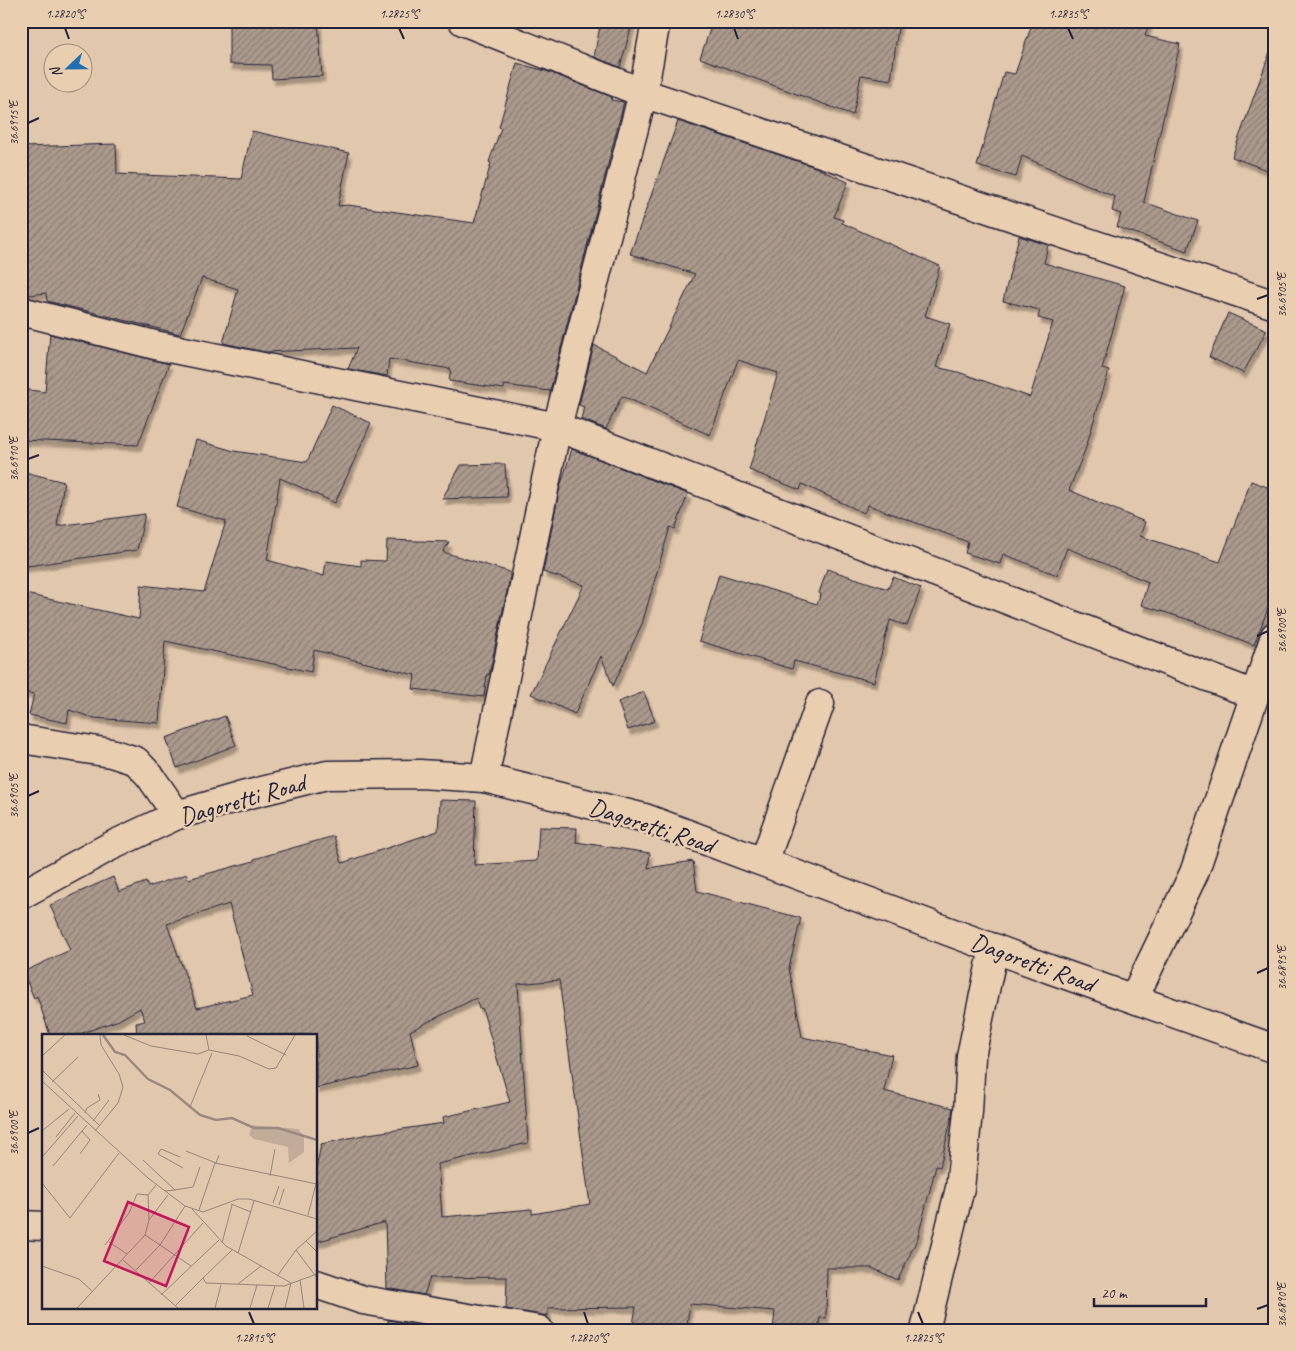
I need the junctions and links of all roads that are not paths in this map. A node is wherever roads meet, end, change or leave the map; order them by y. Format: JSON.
{"nodes":[{"id":1,"x":463,"y":21,"type":"edge"},
{"id":2,"x":656,"y":21,"type":"edge"},
{"id":3,"x":643,"y":93,"type":"junction"},
{"id":4,"x":1275,"y":305,"type":"edge"},
{"id":5,"x":21,"y":311,"type":"edge"},
{"id":6,"x":557,"y":427,"type":"junction"},
{"id":7,"x":1275,"y":636,"type":"edge"},
{"id":8,"x":1255,"y":695,"type":"junction"},
{"id":9,"x":820,"y":704,"type":"dead end"},
{"id":10,"x":21,"y":739,"type":"edge"},
{"id":11,"x":484,"y":778,"type":"junction"},
{"id":12,"x":177,"y":815,"type":"junction"},
{"id":13,"x":764,"y":862,"type":"junction"},
{"id":14,"x":21,"y":895,"type":"edge"},
{"id":15,"x":994,"y":948,"type":"junction"},
{"id":16,"x":1134,"y":998,"type":"junction"},
{"id":17,"x":1275,"y":1049,"type":"edge"},
{"id":18,"x":21,"y":1225,"type":"edge"},
{"id":19,"x":42,"y":1226,"type":"edge"},
{"id":20,"x":318,"y":1285,"type":"edge"},
{"id":21,"x":539,"y":1330,"type":"edge"},
{"id":22,"x":925,"y":1330,"type":"edge"}],
"edges":[{"from":1,"to":3,"type":"street"},
{"from":2,"to":3,"type":"street"},
{"from":3,"to":4,"type":"street"},
{"from":3,"to":6,"type":"street"},
{"from":5,"to":6,"type":"street"},
{"from":6,"to":8,"type":"street"},
{"from":6,"to":11,"type":"street"},
{"from":7,"to":8,"type":"street"},
{"from":8,"to":16,"type":"street"},
{"from":9,"to":13,"type":"street"},
{"from":10,"to":12,"type":"street"},
{"from":11,"to":12,"type":"street","name":"Dagoretti Road"},
{"from":11,"to":13,"type":"street","name":"Dagoretti Road"},
{"from":12,"to":14,"type":"street","name":"Dagoretti Road"},
{"from":13,"to":15,"type":"street","name":"Dagoretti Road"},
{"from":15,"to":16,"type":"street","name":"Dagoretti Road"},
{"from":15,"to":22,"type":"street"},
{"from":16,"to":17,"type":"street","name":"Dagoretti Road"},
{"from":18,"to":19,"type":"street"},
{"from":20,"to":21,"type":"street"}]}
